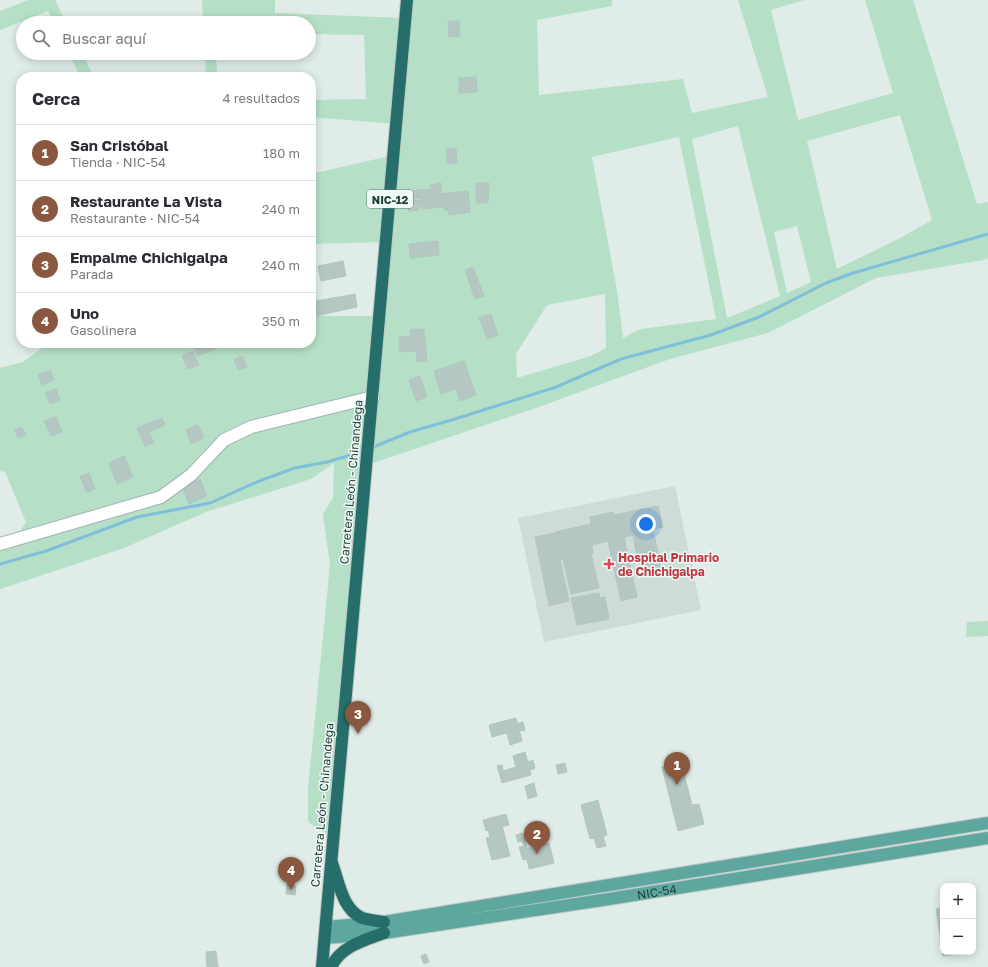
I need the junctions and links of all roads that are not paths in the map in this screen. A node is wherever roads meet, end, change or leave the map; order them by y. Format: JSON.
{"nodes":[{"id":1,"x":407,"y":0,"type":"edge"},
{"id":2,"x":372,"y":397,"type":"junction"},
{"id":3,"x":0,"y":544,"type":"edge"},
{"id":4,"x":988,"y":823,"type":"edge"},
{"id":5,"x":949,"y":830,"type":"junction"},
{"id":6,"x":988,"y":838,"type":"edge"},
{"id":7,"x":951,"y":844,"type":"junction"},
{"id":8,"x":814,"y":852,"type":"junction"},
{"id":9,"x":330,"y":859,"type":"junction"},
{"id":10,"x":816,"y":866,"type":"junction"},
{"id":11,"x":657,"y":878,"type":"junction"},
{"id":12,"x":660,"y":891,"type":"junction"},
{"id":13,"x":384,"y":928,"type":"junction"},
{"id":14,"x":325,"y":932,"type":"junction"},
{"id":15,"x":322,"y":967,"type":"edge"},
{"id":16,"x":331,"y":967,"type":"edge"}],
"edges":[{"from":1,"to":2,"type":"highway","name":"Carretera León - Chinandega","number":"NIC-12"},
{"from":2,"to":3,"type":"street"},
{"from":2,"to":9,"type":"highway","name":"Carretera León - Chinandega","number":"NIC-12"},
{"from":4,"to":5,"type":"main road","name":"NIC-54","number":"NIC-54"},
{"from":5,"to":7,"type":"main road"},
{"from":5,"to":8,"type":"main road","name":"NIC-54","number":"NIC-54"},
{"from":6,"to":7,"type":"main road","name":"NIC-54","number":"NIC-54"},
{"from":7,"to":10,"type":"main road","name":"NIC-54","number":"NIC-54"},
{"from":8,"to":10,"type":"main road"},
{"from":8,"to":11,"type":"main road","name":"NIC-54","number":"NIC-54"},
{"from":9,"to":13,"type":"highway"},
{"from":9,"to":14,"type":"highway","name":"Carretera León - Chinandega","number":"NIC-12"},
{"from":10,"to":12,"type":"main road","name":"NIC-54","number":"NIC-54"},
{"from":11,"to":12,"type":"main road"},
{"from":11,"to":13,"type":"main road","name":"NIC-54","number":"NIC-54"},
{"from":12,"to":13,"type":"main road","name":"NIC-54","number":"NIC-54"},
{"from":13,"to":14,"type":"main road","name":"NIC-54","number":"NIC-54"},
{"from":13,"to":16,"type":"highway"},
{"from":14,"to":15,"type":"highway","name":"Carretera León - Chinandega","number":"NIC-12"}]}
